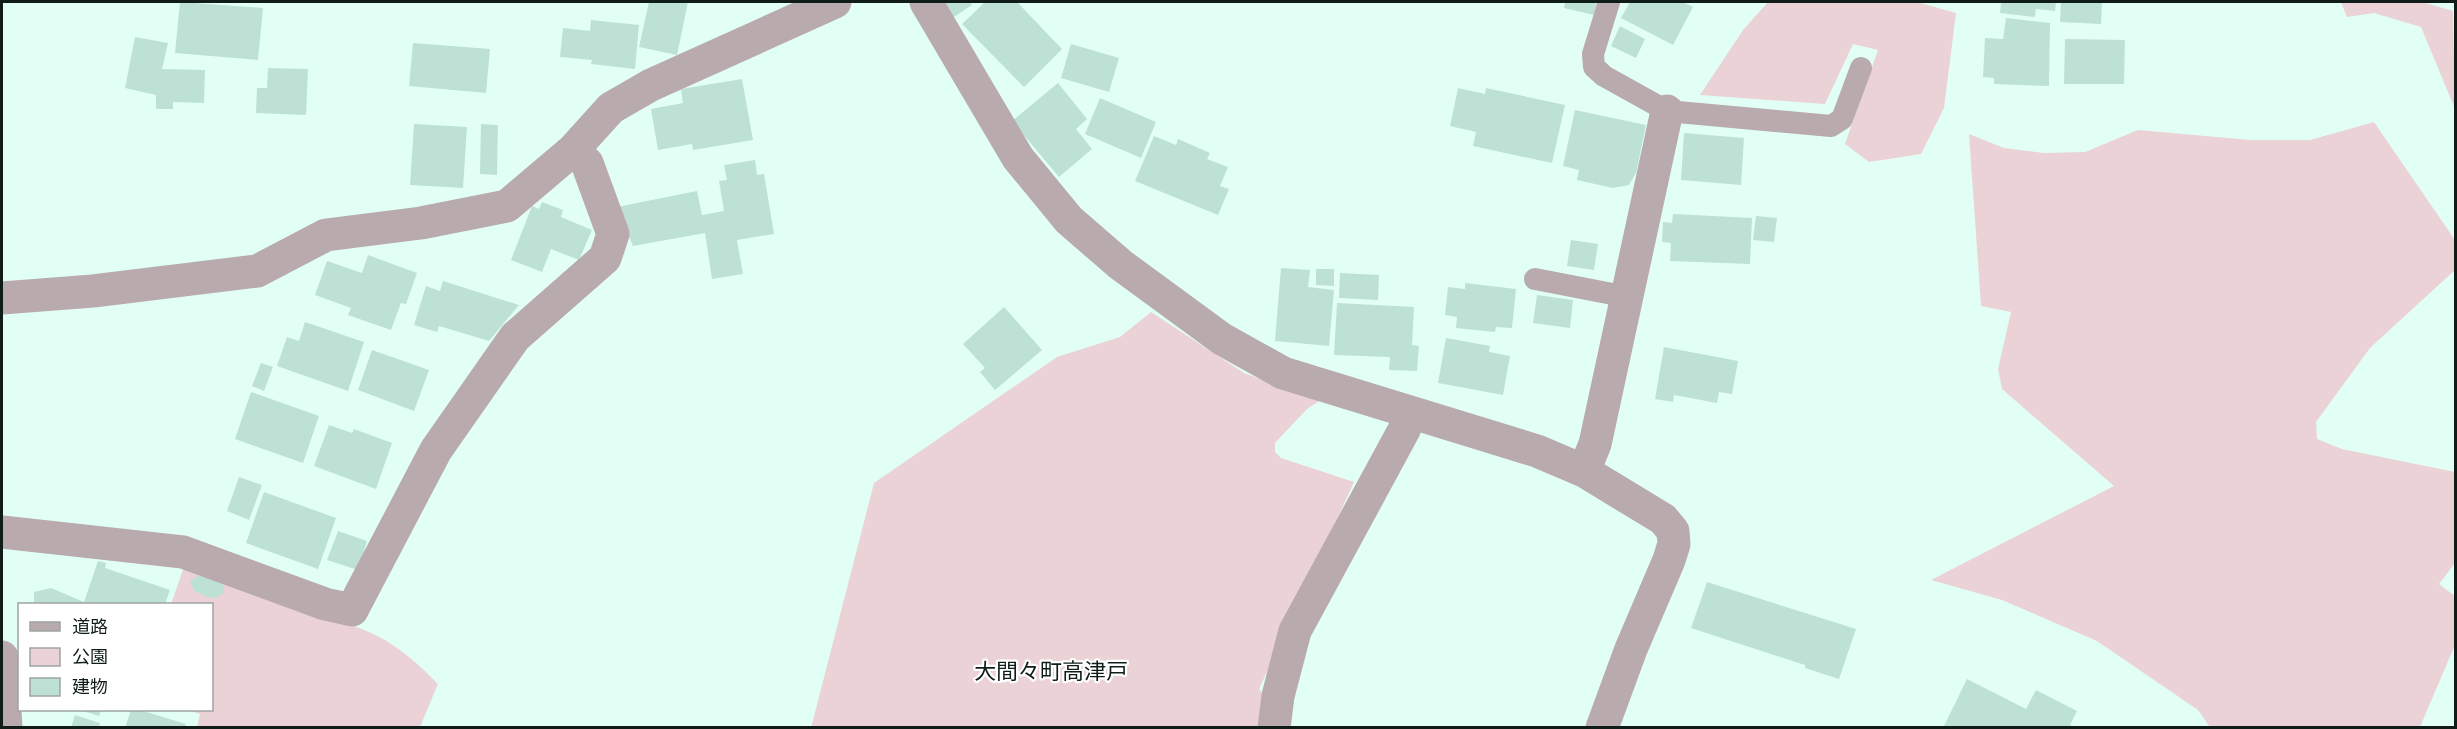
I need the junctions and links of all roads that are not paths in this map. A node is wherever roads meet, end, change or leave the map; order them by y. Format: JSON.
{"nodes":[{"id":1,"x":834,"y":2,"type":"edge"},
{"id":2,"x":926,"y":2,"type":"edge"},
{"id":3,"x":1610,"y":2,"type":"edge"},
{"id":4,"x":1862,"y":68,"type":"dead end"},
{"id":5,"x":1667,"y":111,"type":"junction"},
{"id":6,"x":573,"y":150,"type":"junction"},
{"id":7,"x":1535,"y":279,"type":"dead end"},
{"id":8,"x":1628,"y":297,"type":"junction"},
{"id":9,"x":2,"y":298,"type":"edge"},
{"id":10,"x":1411,"y":413,"type":"junction"},
{"id":11,"x":1584,"y":471,"type":"junction"},
{"id":12,"x":2,"y":532,"type":"edge"},
{"id":13,"x":2,"y":657,"type":"edge"},
{"id":14,"x":6,"y":728,"type":"edge"},
{"id":15,"x":1274,"y":728,"type":"edge"},
{"id":16,"x":1602,"y":728,"type":"edge"}],
"edges":[{"from":1,"to":6,"type":"street"},
{"from":2,"to":10,"type":"street"},
{"from":3,"to":5,"type":"lane"},
{"from":4,"to":5,"type":"lane"},
{"from":5,"to":8,"type":"street"},
{"from":6,"to":9,"type":"street"},
{"from":6,"to":12,"type":"street"},
{"from":7,"to":8,"type":"lane"},
{"from":8,"to":11,"type":"street"},
{"from":10,"to":11,"type":"street"},
{"from":10,"to":15,"type":"street"},
{"from":11,"to":16,"type":"street"},
{"from":13,"to":14,"type":"street"}]}
